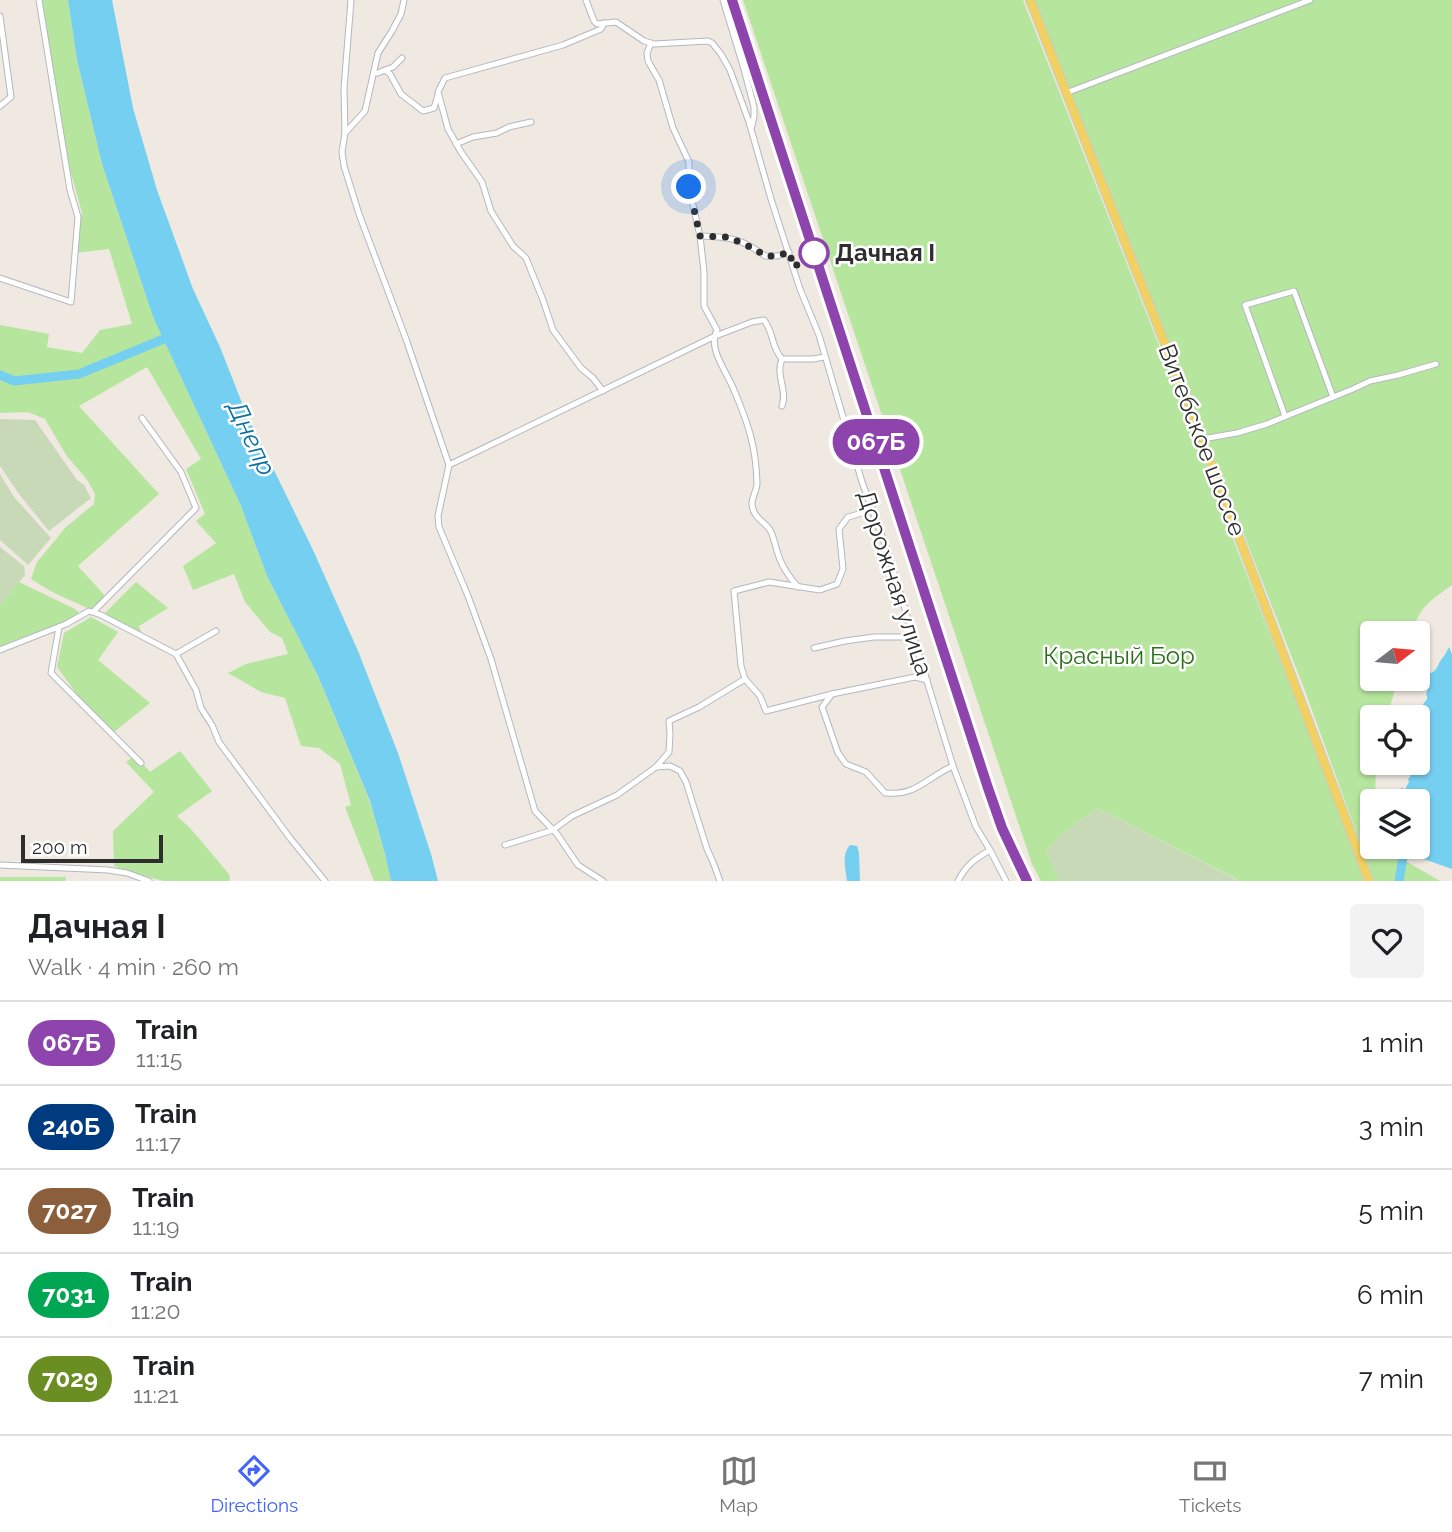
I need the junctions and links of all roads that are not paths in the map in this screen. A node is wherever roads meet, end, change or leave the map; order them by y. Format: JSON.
{"nodes":[{"id":1,"x":39,"y":0,"type":"edge"},
{"id":2,"x":351,"y":0,"type":"edge"},
{"id":3,"x":404,"y":0,"type":"edge"},
{"id":4,"x":586,"y":0,"type":"edge"},
{"id":5,"x":723,"y":0,"type":"edge"},
{"id":6,"x":1030,"y":0,"type":"edge"},
{"id":7,"x":1310,"y":0,"type":"edge"},
{"id":8,"x":0,"y":16,"type":"edge"},
{"id":9,"x":605,"y":23,"type":"junction"},
{"id":10,"x":651,"y":43,"type":"junction"},
{"id":11,"x":402,"y":58,"type":"dead end"},
{"id":12,"x":385,"y":70,"type":"junction"},
{"id":13,"x":374,"y":73,"type":"junction"},
{"id":14,"x":438,"y":92,"type":"junction"},
{"id":15,"x":1066,"y":93,"type":"junction"},
{"id":16,"x":0,"y":106,"type":"edge"},
{"id":17,"x":531,"y":122,"type":"dead end"},
{"id":18,"x":751,"y":129,"type":"junction"},
{"id":19,"x":345,"y":133,"type":"junction"},
{"id":20,"x":456,"y":144,"type":"junction"},
{"id":21,"x":700,"y":236,"type":"junction"},
{"id":22,"x":789,"y":252,"type":"junction"},
{"id":23,"x":0,"y":278,"type":"edge"},
{"id":24,"x":713,"y":337,"type":"junction"},
{"id":25,"x":824,"y":357,"type":"junction"},
{"id":26,"x":782,"y":359,"type":"junction"},
{"id":27,"x":1436,"y":363,"type":"dead end"},
{"id":28,"x":603,"y":391,"type":"junction"},
{"id":29,"x":1333,"y":397,"type":"junction"},
{"id":30,"x":782,"y":406,"type":"dead end"},
{"id":31,"x":1285,"y":416,"type":"junction"},
{"id":32,"x":142,"y":418,"type":"dead end"},
{"id":33,"x":1202,"y":439,"type":"junction"},
{"id":34,"x":449,"y":465,"type":"junction"},
{"id":35,"x":873,"y":510,"type":"junction"},
{"id":36,"x":798,"y":587,"type":"junction"},
{"id":37,"x":93,"y":612,"type":"junction"},
{"id":38,"x":59,"y":626,"type":"junction"},
{"id":39,"x":216,"y":631,"type":"dead end"},
{"id":40,"x":914,"y":637,"type":"junction"},
{"id":41,"x":814,"y":648,"type":"dead end"},
{"id":42,"x":0,"y":650,"type":"edge"},
{"id":43,"x":176,"y":654,"type":"junction"},
{"id":44,"x":745,"y":679,"type":"junction"},
{"id":45,"x":927,"y":680,"type":"junction"},
{"id":46,"x":832,"y":694,"type":"junction"},
{"id":47,"x":141,"y":763,"type":"dead end"},
{"id":48,"x":953,"y":766,"type":"junction"},
{"id":49,"x":656,"y":767,"type":"junction"},
{"id":50,"x":553,"y":830,"type":"junction"},
{"id":51,"x":505,"y":845,"type":"dead end"},
{"id":52,"x":990,"y":850,"type":"junction"},
{"id":53,"x":0,"y":864,"type":"edge"},
{"id":54,"x":149,"y":881,"type":"edge"},
{"id":55,"x":325,"y":881,"type":"edge"},
{"id":56,"x":603,"y":881,"type":"edge"},
{"id":57,"x":720,"y":881,"type":"edge"},
{"id":58,"x":958,"y":881,"type":"edge"},
{"id":59,"x":1006,"y":881,"type":"edge"},
{"id":60,"x":1369,"y":881,"type":"edge"}],
"edges":[{"from":1,"to":23,"type":"street"},
{"from":2,"to":19,"type":"street"},
{"from":3,"to":13,"type":"street"},
{"from":4,"to":9,"type":"street"},
{"from":5,"to":18,"type":"street"},
{"from":6,"to":15,"type":"main road","name":"Витебское шоссе"},
{"from":7,"to":15,"type":"street"},
{"from":8,"to":16,"type":"street"},
{"from":9,"to":10,"type":"street"},
{"from":9,"to":14,"type":"street"},
{"from":10,"to":18,"type":"street","name":"Дорожная улица"},
{"from":10,"to":21,"type":"street"},
{"from":11,"to":12,"type":"street"},
{"from":12,"to":13,"type":"street"},
{"from":12,"to":14,"type":"street"},
{"from":13,"to":19,"type":"street"},
{"from":14,"to":20,"type":"street"},
{"from":15,"to":33,"type":"main road","name":"Витебское шоссе"},
{"from":17,"to":20,"type":"street"},
{"from":18,"to":22,"type":"street","name":"Дорожная улица"},
{"from":19,"to":34,"type":"street"},
{"from":20,"to":28,"type":"street"},
{"from":21,"to":22,"type":"street"},
{"from":21,"to":24,"type":"street"},
{"from":22,"to":25,"type":"street","name":"Дорожная улица"},
{"from":24,"to":26,"type":"street"},
{"from":24,"to":28,"type":"street"},
{"from":24,"to":36,"type":"street"},
{"from":25,"to":26,"type":"street"},
{"from":25,"to":35,"type":"street","name":"Дорожная улица"},
{"from":26,"to":30,"type":"street"},
{"from":27,"to":29,"type":"street"},
{"from":28,"to":34,"type":"street"},
{"from":29,"to":31,"type":"street"},
{"from":29,"to":31,"type":"street"},
{"from":31,"to":33,"type":"street"},
{"from":32,"to":37,"type":"street"},
{"from":33,"to":60,"type":"main road","name":"Витебское шоссе"},
{"from":34,"to":50,"type":"street"},
{"from":35,"to":36,"type":"street"},
{"from":35,"to":40,"type":"street","name":"Дорожная улица"},
{"from":36,"to":44,"type":"street"},
{"from":37,"to":38,"type":"street"},
{"from":37,"to":43,"type":"street"},
{"from":38,"to":42,"type":"street"},
{"from":38,"to":47,"type":"street"},
{"from":39,"to":43,"type":"street"},
{"from":40,"to":41,"type":"street"},
{"from":40,"to":45,"type":"street","name":"Дорожная улица"},
{"from":43,"to":55,"type":"street"},
{"from":44,"to":46,"type":"street"},
{"from":44,"to":49,"type":"street"},
{"from":45,"to":46,"type":"street"},
{"from":45,"to":48,"type":"street","name":"Дорожная улица"},
{"from":46,"to":48,"type":"street"},
{"from":48,"to":52,"type":"street","name":"Дорожная улица"},
{"from":49,"to":50,"type":"street"},
{"from":49,"to":57,"type":"street"},
{"from":50,"to":51,"type":"street"},
{"from":50,"to":56,"type":"street"},
{"from":52,"to":58,"type":"street"},
{"from":52,"to":59,"type":"street","name":"Дорожная улица"},
{"from":53,"to":54,"type":"street"}]}
